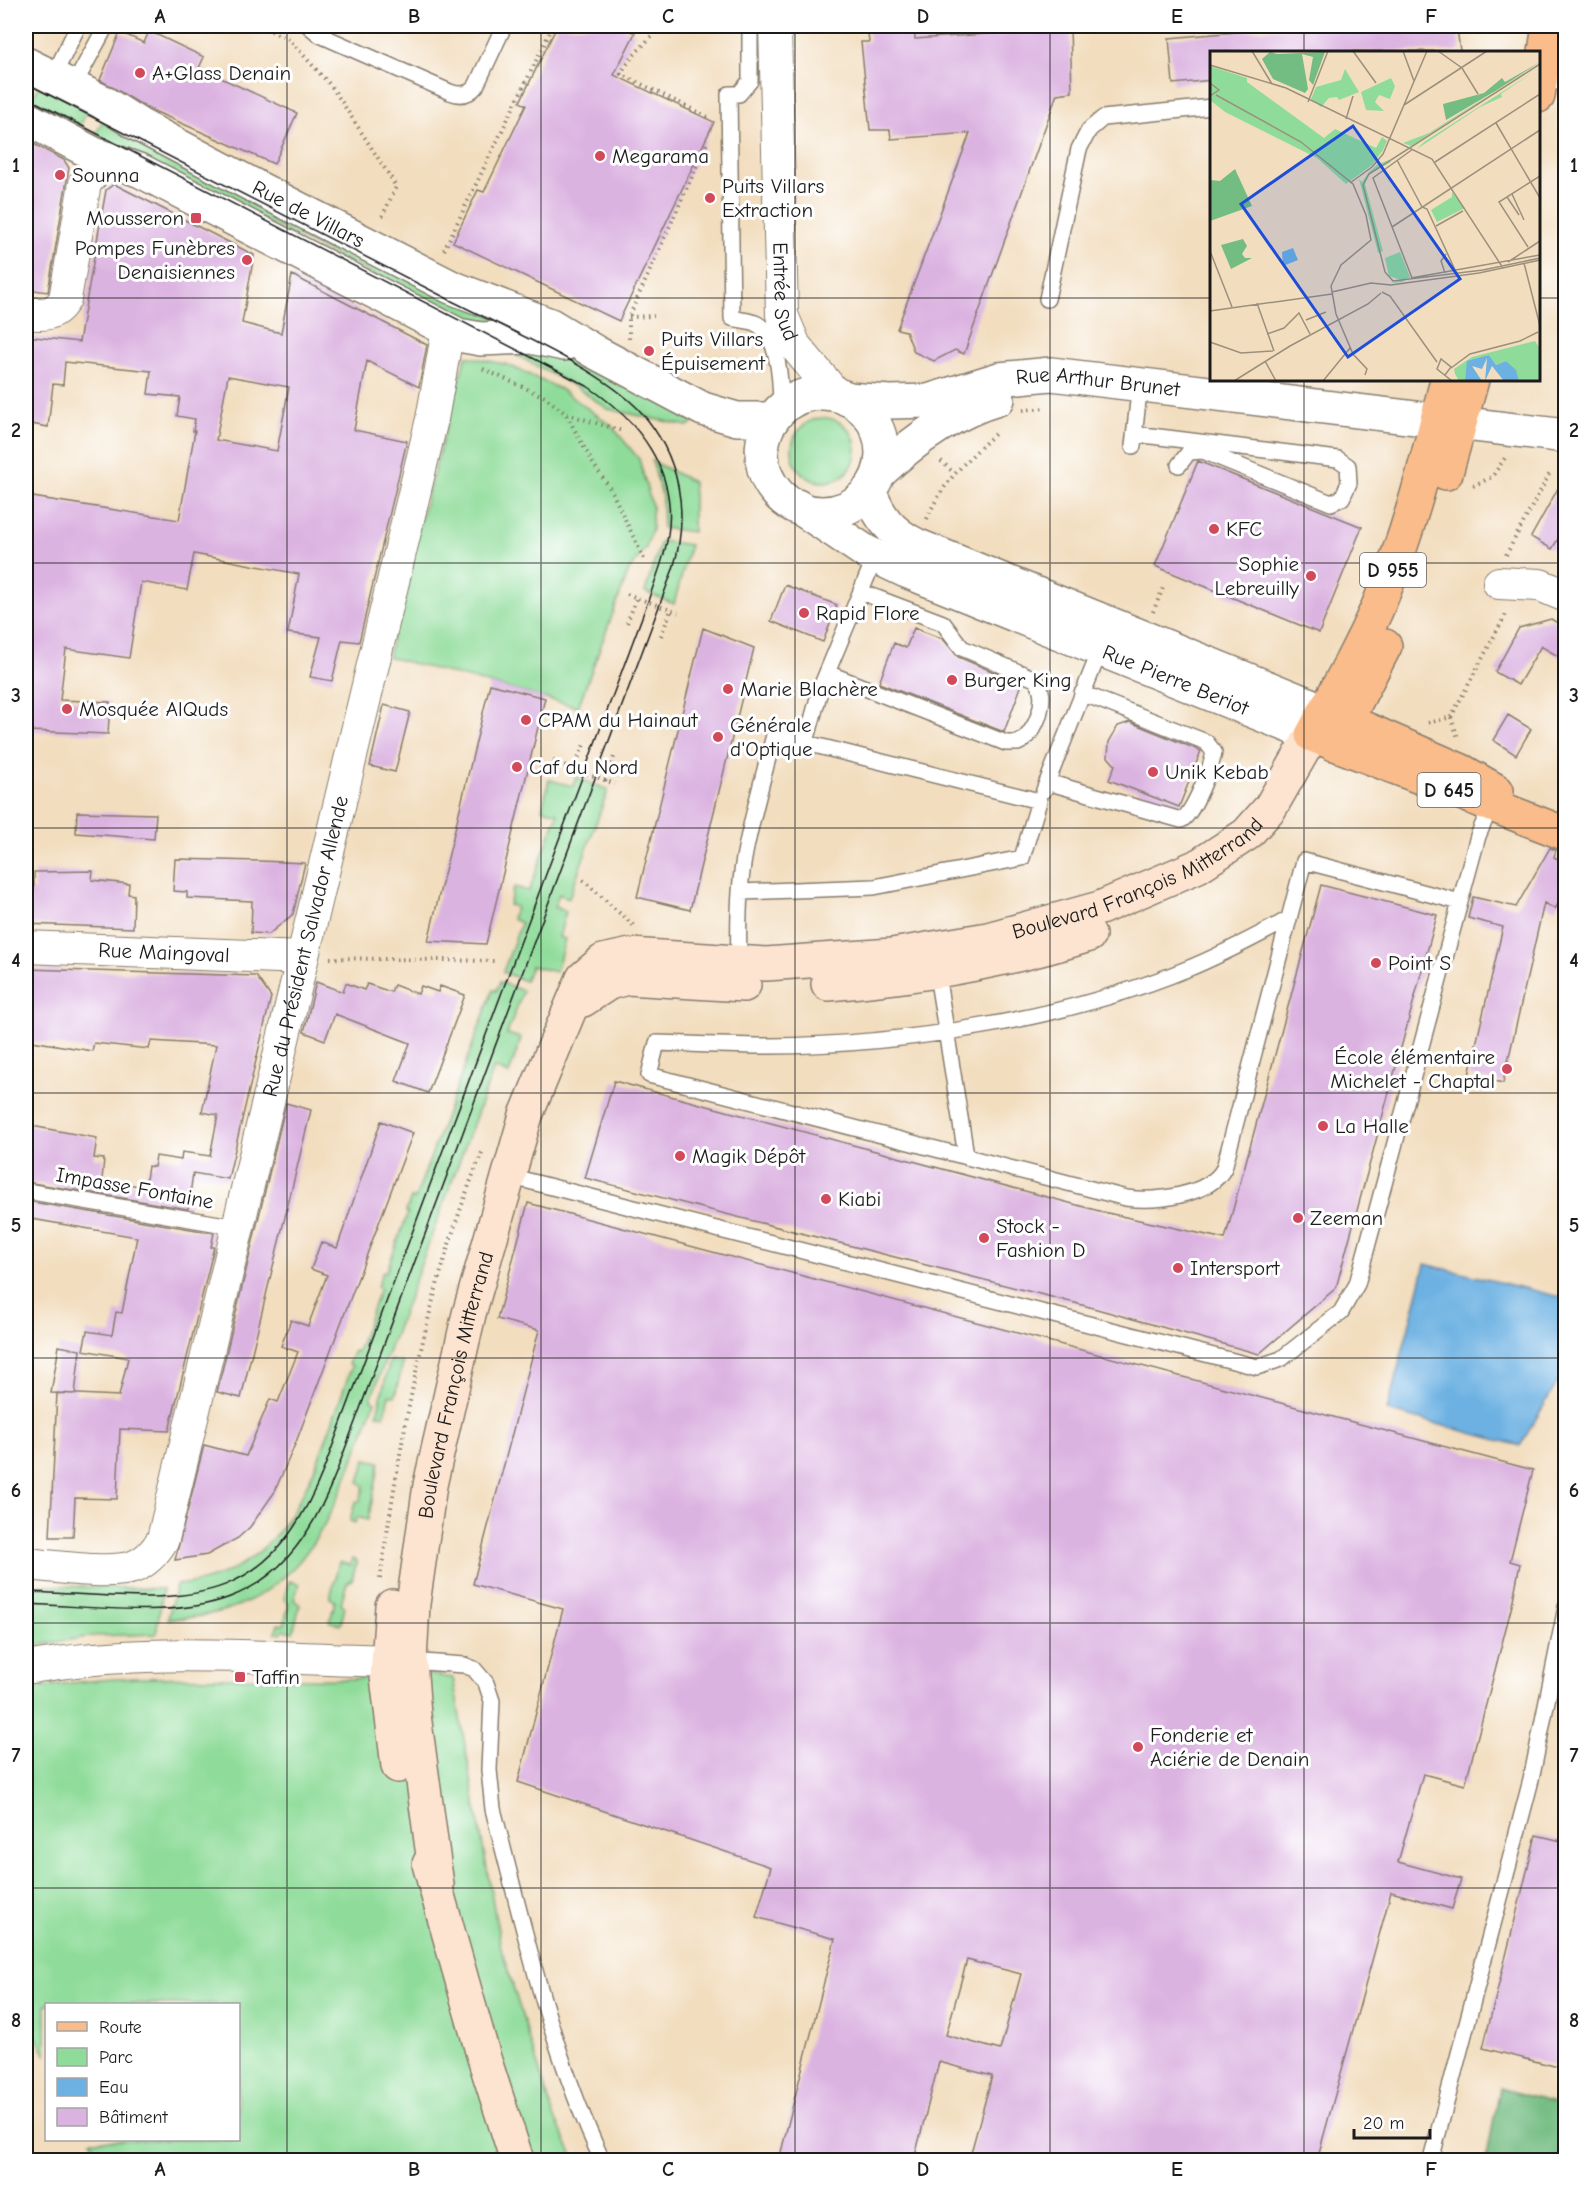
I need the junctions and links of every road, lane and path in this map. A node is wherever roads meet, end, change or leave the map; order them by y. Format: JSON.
{"nodes":[{"id":1,"x":78,"y":26,"type":"edge"},
{"id":2,"x":106,"y":26,"type":"edge"},
{"id":3,"x":260,"y":26,"type":"edge"},
{"id":4,"x":309,"y":26,"type":"edge"},
{"id":5,"x":504,"y":26,"type":"edge"},
{"id":6,"x":553,"y":26,"type":"edge"},
{"id":7,"x":658,"y":26,"type":"edge"},
{"id":8,"x":750,"y":26,"type":"edge"},
{"id":9,"x":775,"y":26,"type":"edge"},
{"id":10,"x":1528,"y":26,"type":"edge"},
{"id":11,"x":1549,"y":26,"type":"edge"},
{"id":12,"x":266,"y":27,"type":"edge"},
{"id":13,"x":1535,"y":51,"type":"edge"},
{"id":14,"x":1542,"y":74,"type":"edge"},
{"id":15,"x":50,"y":76,"type":"edge"},
{"id":16,"x":1210,"y":107,"type":"edge"},
{"id":17,"x":26,"y":118,"type":"edge"},
{"id":18,"x":716,"y":122,"type":"dead end"},
{"id":19,"x":712,"y":132,"type":"dead end"},
{"id":20,"x":106,"y":158,"type":"junction"},
{"id":21,"x":368,"y":244,"type":"junction"},
{"id":22,"x":440,"y":259,"type":"dead end"},
{"id":23,"x":1047,"y":299,"type":"dead end"},
{"id":24,"x":26,"y":313,"type":"edge"},
{"id":25,"x":654,"y":316,"type":"dead end"},
{"id":26,"x":629,"y":317,"type":"junction"},
{"id":27,"x":447,"y":341,"type":"junction"},
{"id":28,"x":629,"y":350,"type":"dead end"},
{"id":29,"x":595,"y":352,"type":"junction"},
{"id":30,"x":1447,"y":381,"type":"edge"},
{"id":31,"x":1471,"y":381,"type":"edge"},
{"id":32,"x":842,"y":397,"type":"junction"},
{"id":33,"x":1047,"y":401,"type":"junction"},
{"id":34,"x":703,"y":409,"type":"junction"},
{"id":35,"x":1020,"y":410,"type":"dead end"},
{"id":36,"x":566,"y":414,"type":"junction"},
{"id":37,"x":777,"y":414,"type":"junction"},
{"id":38,"x":1137,"y":417,"type":"junction"},
{"id":39,"x":1003,"y":426,"type":"dead end"},
{"id":40,"x":622,"y":431,"type":"dead end"},
{"id":41,"x":1446,"y":431,"type":"junction"},
{"id":42,"x":1566,"y":436,"type":"edge"},
{"id":43,"x":1506,"y":458,"type":"dead end"},
{"id":44,"x":941,"y":461,"type":"dead end"},
{"id":45,"x":1558,"y":464,"type":"edge"},
{"id":46,"x":1179,"y":465,"type":"dead end"},
{"id":47,"x":764,"y":467,"type":"junction"},
{"id":48,"x":954,"y":472,"type":"junction"},
{"id":49,"x":874,"y":482,"type":"junction"},
{"id":50,"x":1467,"y":489,"type":"dead end"},
{"id":51,"x":797,"y":506,"type":"junction"},
{"id":52,"x":926,"y":523,"type":"dead end"},
{"id":53,"x":888,"y":527,"type":"junction"},
{"id":54,"x":875,"y":557,"type":"junction"},
{"id":55,"x":645,"y":561,"type":"dead end"},
{"id":56,"x":1499,"y":583,"type":"junction"},
{"id":57,"x":1163,"y":588,"type":"dead end"},
{"id":58,"x":861,"y":592,"type":"junction"},
{"id":59,"x":627,"y":594,"type":"dead end"},
{"id":60,"x":1566,"y":596,"type":"edge"},
{"id":61,"x":637,"y":597,"type":"junction"},
{"id":62,"x":671,"y":610,"type":"junction"},
{"id":63,"x":678,"y":613,"type":"dead end"},
{"id":64,"x":1152,"y":615,"type":"dead end"},
{"id":65,"x":627,"y":623,"type":"dead end"},
{"id":66,"x":661,"y":636,"type":"dead end"},
{"id":67,"x":1105,"y":637,"type":"junction"},
{"id":68,"x":826,"y":673,"type":"junction"},
{"id":69,"x":1082,"y":693,"type":"junction"},
{"id":70,"x":1451,"y":717,"type":"dead end"},
{"id":71,"x":1329,"y":727,"type":"junction"},
{"id":72,"x":585,"y":742,"type":"dead end"},
{"id":73,"x":806,"y":742,"type":"junction"},
{"id":74,"x":615,"y":754,"type":"dead end"},
{"id":75,"x":553,"y":760,"type":"dead end"},
{"id":76,"x":574,"y":769,"type":"junction"},
{"id":77,"x":605,"y":781,"type":"junction"},
{"id":78,"x":1047,"y":782,"type":"junction"},
{"id":79,"x":615,"y":784,"type":"dead end"},
{"id":80,"x":1495,"y":798,"type":"junction"},
{"id":81,"x":1039,"y":801,"type":"junction"},
{"id":82,"x":1566,"y":833,"type":"edge"},
{"id":83,"x":584,"y":880,"type":"dead end"},
{"id":84,"x":741,"y":892,"type":"junction"},
{"id":85,"x":1460,"y":902,"type":"junction"},
{"id":86,"x":1289,"y":920,"type":"junction"},
{"id":87,"x":639,"y":931,"type":"dead end"},
{"id":88,"x":26,"y":947,"type":"edge"},
{"id":89,"x":302,"y":958,"type":"junction"},
{"id":90,"x":935,"y":961,"type":"junction"},
{"id":91,"x":494,"y":962,"type":"dead end"},
{"id":92,"x":739,"y":974,"type":"junction"},
{"id":93,"x":946,"y":1031,"type":"junction"},
{"id":94,"x":966,"y":1155,"type":"junction"},
{"id":95,"x":496,"y":1165,"type":"junction"},
{"id":96,"x":26,"y":1191,"type":"edge"},
{"id":97,"x":237,"y":1227,"type":"junction"},
{"id":98,"x":26,"y":1564,"type":"edge"},
{"id":99,"x":379,"y":1587,"type":"dead end"},
{"id":100,"x":1566,"y":1607,"type":"edge"},
{"id":101,"x":398,"y":1661,"type":"junction"},
{"id":102,"x":26,"y":1668,"type":"edge"},
{"id":103,"x":517,"y":2160,"type":"edge"},
{"id":104,"x":602,"y":2160,"type":"edge"},
{"id":105,"x":1431,"y":2160,"type":"edge"}],
"edges":[{"from":1,"to":15,"type":"lane"},
{"from":2,"to":15,"type":"lane"},
{"from":3,"to":12,"type":"path"},
{"from":4,"to":5,"type":"lane"},
{"from":6,"to":22,"type":"path"},
{"from":7,"to":18,"type":"path"},
{"from":8,"to":37,"type":"lane"},
{"from":9,"to":32,"type":"street","name":"Entrée Sud"},
{"from":10,"to":13,"type":"main road"},
{"from":11,"to":14,"type":"main road"},
{"from":12,"to":21,"type":"path"},
{"from":15,"to":21,"type":"street","name":"Rue de Villars"},
{"from":16,"to":23,"type":"lane"},
{"from":17,"to":20,"type":"street","name":"Rue de Villars"},
{"from":19,"to":26,"type":"path"},
{"from":20,"to":24,"type":"street"},
{"from":20,"to":27,"type":"street","name":"Rue de Villars"},
{"from":21,"to":29,"type":"street","name":"Rue de Villars"},
{"from":25,"to":26,"type":"path"},
{"from":26,"to":28,"type":"path"},
{"from":27,"to":29,"type":"street","name":"Rue de Villars"},
{"from":27,"to":36,"type":"path"},
{"from":27,"to":89,"type":"street","name":"Rue du Président Salvador Allende"},
{"from":29,"to":34,"type":"street","name":"Rue de Villars"},
{"from":30,"to":41,"type":"main road","name":"Boulevard François Mitterrand","number":"D 955"},
{"from":31,"to":41,"type":"main road","name":"Boulevard François Mitterrand","number":"D 955"},
{"from":32,"to":37,"type":"street"},
{"from":32,"to":38,"type":"street","name":"Rue Arthur Brunet"},
{"from":32,"to":49,"type":"street"},
{"from":33,"to":35,"type":"path"},
{"from":33,"to":38,"type":"street","name":"Rue Arthur Brunet"},
{"from":33,"to":49,"type":"street","name":"Rue Arthur Brunet"},
{"from":34,"to":37,"type":"street","name":"Rue de Villars"},
{"from":34,"to":47,"type":"street","name":"Rue de Villars"},
{"from":36,"to":40,"type":"path"},
{"from":36,"to":55,"type":"path"},
{"from":37,"to":47,"type":"street"},
{"from":38,"to":41,"type":"street","name":"Rue Arthur Brunet"},
{"from":38,"to":46,"type":"lane"},
{"from":39,"to":48,"type":"path"},
{"from":41,"to":42,"type":"street","name":"Rue Arthur Brunet"},
{"from":41,"to":45,"type":"street","name":"Rue Arthur Brunet"},
{"from":41,"to":71,"type":"main road","name":"Boulevard François Mitterrand","number":"D 955"},
{"from":43,"to":50,"type":"path"},
{"from":44,"to":48,"type":"path"},
{"from":45,"to":56,"type":"path"},
{"from":47,"to":51,"type":"street"},
{"from":48,"to":52,"type":"path"},
{"from":49,"to":51,"type":"street"},
{"from":49,"to":53,"type":"street","name":"Rue Pierre Beriot","number":"D 645"},
{"from":51,"to":54,"type":"street","name":"Rue Pierre Beriot","number":"D 645"},
{"from":53,"to":54,"type":"lane"},
{"from":53,"to":67,"type":"street","name":"Rue Pierre Beriot","number":"D 645"},
{"from":54,"to":58,"type":"lane"},
{"from":54,"to":67,"type":"street","name":"Rue Pierre Beriot","number":"D 645"},
{"from":56,"to":60,"type":"street"},
{"from":56,"to":70,"type":"path"},
{"from":57,"to":64,"type":"path"},
{"from":58,"to":68,"type":"lane"},
{"from":58,"to":68,"type":"lane"},
{"from":59,"to":61,"type":"path"},
{"from":61,"to":62,"type":"path"},
{"from":61,"to":65,"type":"path"},
{"from":62,"to":63,"type":"path"},
{"from":62,"to":66,"type":"path"},
{"from":67,"to":69,"type":"lane"},
{"from":67,"to":71,"type":"street","name":"Rue Pierre Beriot","number":"D 645"},
{"from":68,"to":73,"type":"lane"},
{"from":69,"to":78,"type":"lane"},
{"from":69,"to":78,"type":"lane"},
{"from":71,"to":80,"type":"main road","name":"Rue Pierre Beriot","number":"D 645"},
{"from":71,"to":90,"type":"main road","name":"Boulevard François Mitterrand"},
{"from":72,"to":76,"type":"path"},
{"from":73,"to":81,"type":"lane"},
{"from":73,"to":84,"type":"lane"},
{"from":74,"to":77,"type":"path"},
{"from":75,"to":76,"type":"path"},
{"from":76,"to":77,"type":"path"},
{"from":77,"to":79,"type":"path"},
{"from":78,"to":81,"type":"lane"},
{"from":80,"to":82,"type":"main road","name":"Rue Pierre Beriot","number":"D 645"},
{"from":80,"to":85,"type":"lane"},
{"from":81,"to":84,"type":"lane"},
{"from":83,"to":87,"type":"path"},
{"from":84,"to":92,"type":"lane"},
{"from":85,"to":86,"type":"lane"},
{"from":85,"to":95,"type":"lane"},
{"from":86,"to":93,"type":"lane"},
{"from":86,"to":94,"type":"lane"},
{"from":88,"to":89,"type":"street","name":"Rue Maingoval"},
{"from":89,"to":91,"type":"path"},
{"from":89,"to":97,"type":"street","name":"Rue du Président Salvador Allende"},
{"from":90,"to":92,"type":"main road","name":"Boulevard François Mitterrand"},
{"from":90,"to":93,"type":"lane"},
{"from":92,"to":95,"type":"main road","name":"Boulevard François Mitterrand"},
{"from":93,"to":94,"type":"lane"},
{"from":93,"to":94,"type":"lane"},
{"from":95,"to":99,"type":"path"},
{"from":95,"to":101,"type":"main road","name":"Boulevard François Mitterrand"},
{"from":96,"to":97,"type":"lane","name":"Impasse Fontaine"},
{"from":97,"to":98,"type":"street","name":"Rue du Président Salvador Allende"},
{"from":100,"to":105,"type":"lane"},
{"from":101,"to":102,"type":"street"},
{"from":101,"to":103,"type":"main road","name":"Boulevard François Mitterrand"},
{"from":101,"to":104,"type":"lane"}]}
